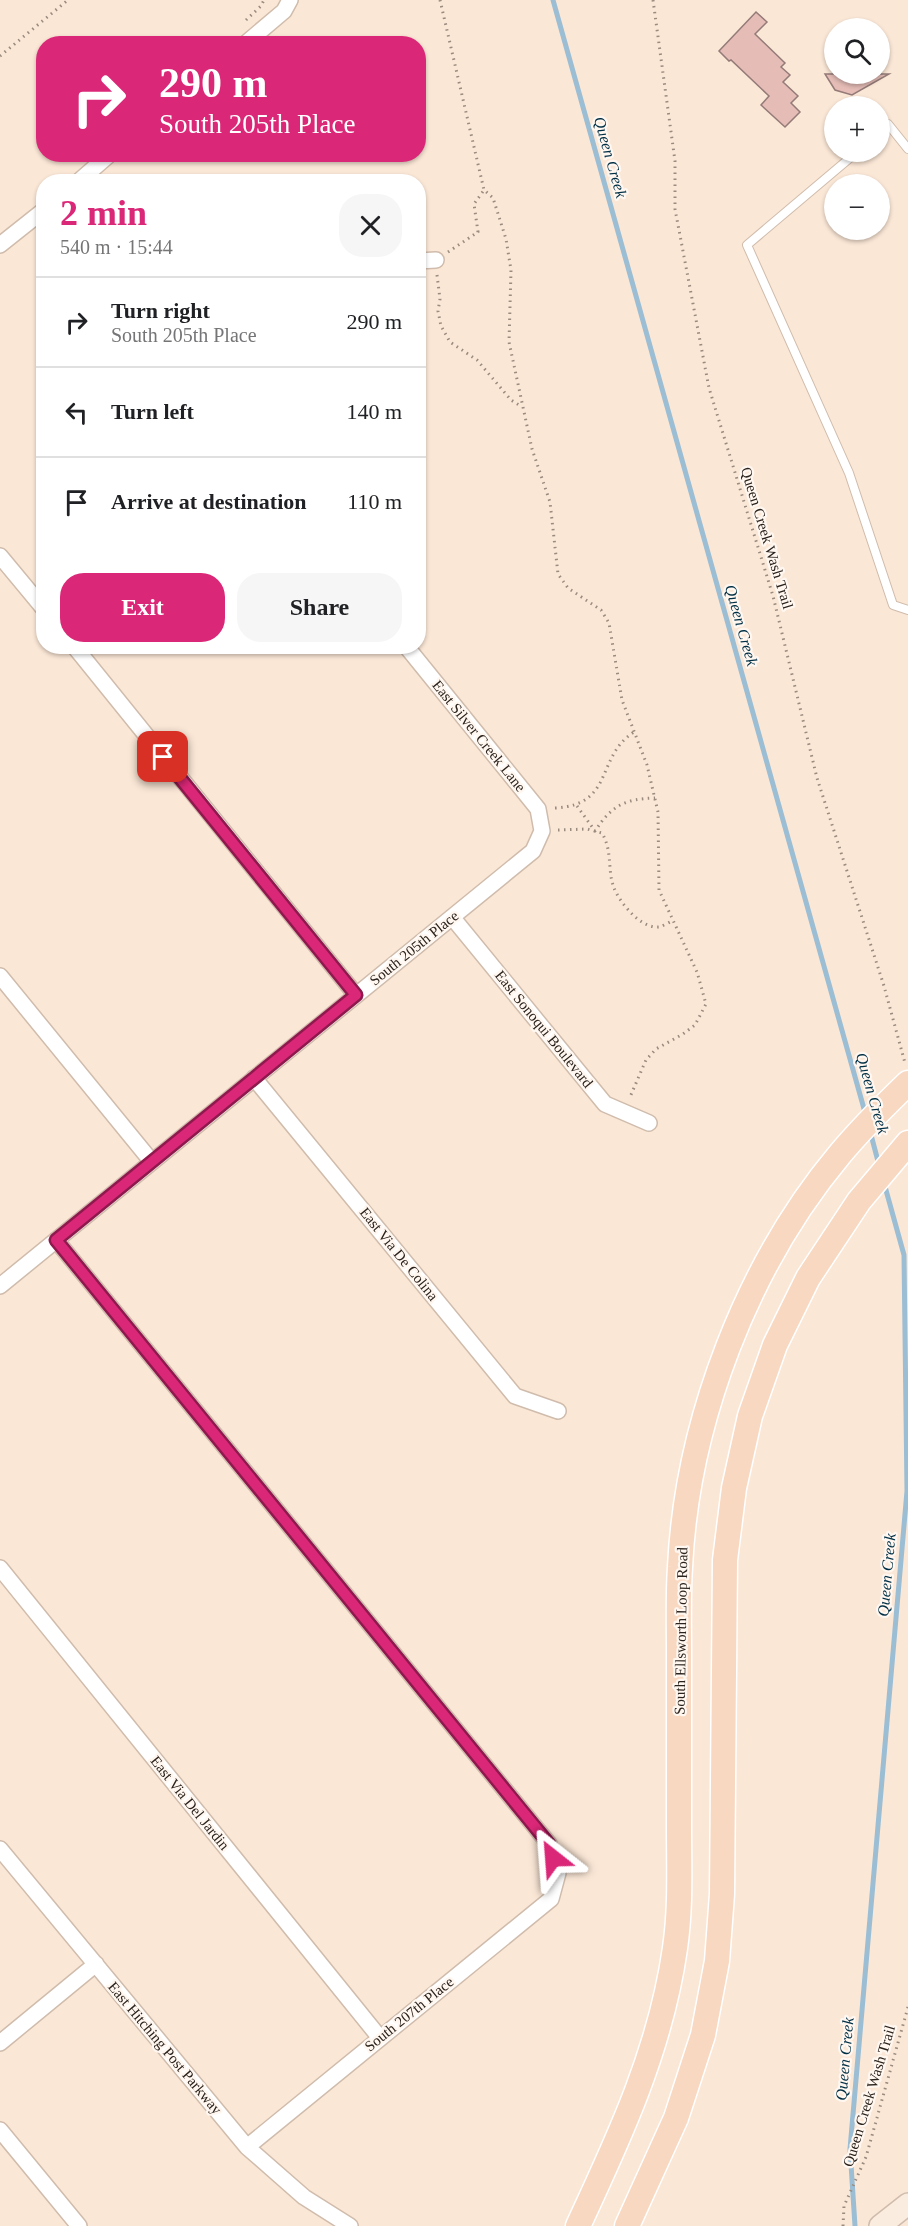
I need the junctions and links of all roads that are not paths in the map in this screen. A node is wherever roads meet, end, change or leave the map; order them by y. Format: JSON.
{"nodes":[{"id":1,"x":290,"y":0,"type":"edge"},
{"id":2,"x":254,"y":36,"type":"edge"},
{"id":3,"x":890,"y":126,"type":"edge"},
{"id":4,"x":908,"y":149,"type":"edge"},
{"id":5,"x":101,"y":162,"type":"edge"},
{"id":6,"x":845,"y":162,"type":"edge"},
{"id":7,"x":87,"y":174,"type":"edge"},
{"id":8,"x":36,"y":216,"type":"edge"},
{"id":9,"x":0,"y":245,"type":"edge"},
{"id":10,"x":436,"y":260,"type":"road end"},
{"id":11,"x":426,"y":261,"type":"edge"},
{"id":12,"x":0,"y":556,"type":"edge"},
{"id":13,"x":36,"y":599,"type":"edge"},
{"id":14,"x":908,"y":610,"type":"edge"},
{"id":15,"x":80,"y":654,"type":"edge"},
{"id":16,"x":412,"y":654,"type":"edge"},
{"id":17,"x":541,"y":834,"type":"joint"},
{"id":18,"x":452,"y":917,"type":"junction"},
{"id":19,"x":0,"y":976,"type":"edge"},
{"id":20,"x":356,"y":995,"type":"junction"},
{"id":21,"x":254,"y":1078,"type":"junction"},
{"id":22,"x":908,"y":1083,"type":"edge"},
{"id":23,"x":649,"y":1123,"type":"dead end"},
{"id":24,"x":908,"y":1143,"type":"edge"},
{"id":25,"x":152,"y":1162,"type":"junction"},
{"id":26,"x":56,"y":1240,"type":"junction"},
{"id":27,"x":0,"y":1286,"type":"edge"},
{"id":28,"x":558,"y":1411,"type":"dead end"},
{"id":29,"x":0,"y":1568,"type":"edge"},
{"id":30,"x":0,"y":1849,"type":"edge"},
{"id":31,"x":96,"y":1964,"type":"junction"},
{"id":32,"x":380,"y":2038,"type":"junction"},
{"id":33,"x":0,"y":2043,"type":"edge"},
{"id":34,"x":0,"y":2130,"type":"edge"},
{"id":35,"x":247,"y":2147,"type":"junction"},
{"id":36,"x":908,"y":2204,"type":"edge"},
{"id":37,"x":79,"y":2226,"type":"edge"},
{"id":38,"x":350,"y":2226,"type":"edge"},
{"id":39,"x":578,"y":2226,"type":"edge"},
{"id":40,"x":627,"y":2226,"type":"edge"},
{"id":41,"x":880,"y":2226,"type":"edge"}],
"edges":[{"from":1,"to":2,"type":"street"},
{"from":3,"to":4,"type":"lane"},
{"from":5,"to":7,"type":"street"},
{"from":6,"to":14,"type":"lane"},
{"from":8,"to":9,"type":"street"},
{"from":10,"to":11,"type":"street"},
{"from":12,"to":13,"type":"street"},
{"from":15,"to":20,"type":"street"},
{"from":16,"to":17,"type":"street","name":"East Silver Creek Lane"},
{"from":17,"to":18,"type":"street","name":"South 205th Place"},
{"from":18,"to":20,"type":"street","name":"South 205th Place"},
{"from":18,"to":23,"type":"street","name":"East Sonoqui Boulevard"},
{"from":19,"to":25,"type":"street"},
{"from":20,"to":21,"type":"street","name":"South 205th Place"},
{"from":21,"to":25,"type":"street","name":"South 205th Place"},
{"from":21,"to":28,"type":"street","name":"East Via De Colina"},
{"from":22,"to":39,"type":"main road","name":"South Ellsworth Loop Road"},
{"from":24,"to":40,"type":"main road"},
{"from":25,"to":26,"type":"street","name":"South 205th Place"},
{"from":26,"to":27,"type":"street","name":"South 205th Place"},
{"from":26,"to":32,"type":"street","name":"South 207th Place"},
{"from":29,"to":32,"type":"street","name":"East Via Del Jardin"},
{"from":30,"to":31,"type":"street","name":"East Hitching Post Parkway"},
{"from":31,"to":33,"type":"street"},
{"from":31,"to":35,"type":"street","name":"East Hitching Post Parkway"},
{"from":32,"to":35,"type":"street","name":"South 207th Place"},
{"from":34,"to":37,"type":"street"},
{"from":35,"to":38,"type":"street","name":"East Hitching Post Parkway"},
{"from":36,"to":41,"type":"street"}]}
